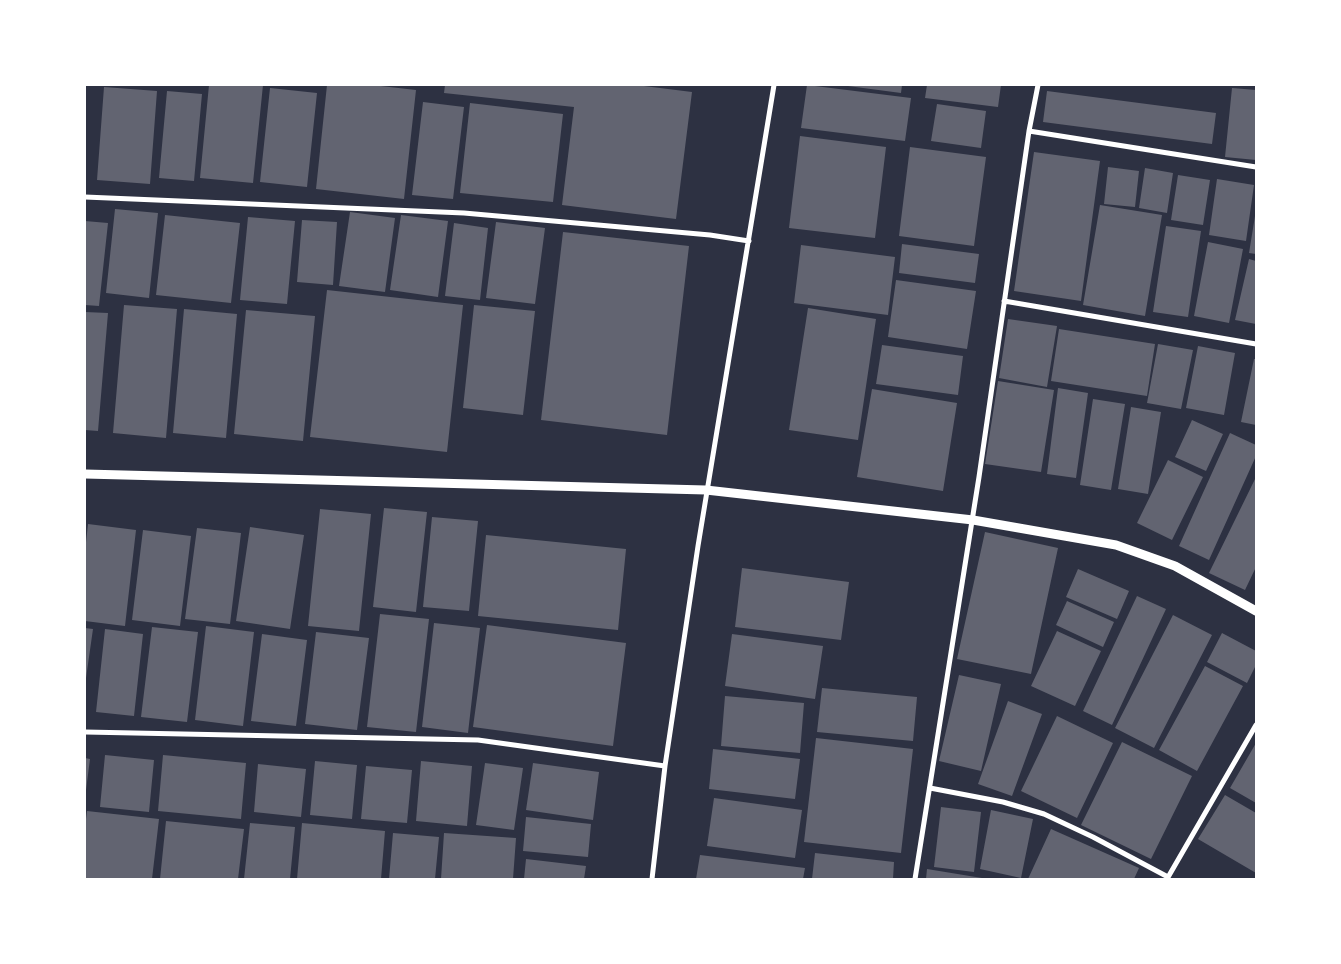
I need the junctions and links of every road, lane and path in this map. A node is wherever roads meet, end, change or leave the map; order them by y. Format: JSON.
{"nodes":[{"id":1,"x":774,"y":85,"type":"edge"},
{"id":2,"x":1038,"y":85,"type":"edge"},
{"id":3,"x":1030,"y":131,"type":"junction"},
{"id":4,"x":1256,"y":167,"type":"edge"},
{"id":5,"x":85,"y":197,"type":"edge"},
{"id":6,"x":749,"y":241,"type":"junction"},
{"id":7,"x":1004,"y":301,"type":"junction"},
{"id":8,"x":1256,"y":344,"type":"edge"},
{"id":9,"x":85,"y":474,"type":"edge"},
{"id":10,"x":706,"y":490,"type":"junction"},
{"id":11,"x":973,"y":520,"type":"junction"},
{"id":12,"x":1256,"y":611,"type":"edge"},
{"id":13,"x":1256,"y":725,"type":"edge"},
{"id":14,"x":85,"y":732,"type":"edge"},
{"id":15,"x":665,"y":766,"type":"junction"},
{"id":16,"x":930,"y":788,"type":"junction"},
{"id":17,"x":1167,"y":878,"type":"edge"},
{"id":18,"x":652,"y":879,"type":"edge"},
{"id":19,"x":915,"y":879,"type":"edge"}],
"edges":[{"from":1,"to":6,"type":"street"},
{"from":2,"to":3,"type":"street"},
{"from":3,"to":4,"type":"street"},
{"from":3,"to":7,"type":"street"},
{"from":5,"to":6,"type":"street"},
{"from":6,"to":10,"type":"street"},
{"from":7,"to":8,"type":"street"},
{"from":7,"to":11,"type":"street"},
{"from":9,"to":10,"type":"street"},
{"from":10,"to":11,"type":"street"},
{"from":10,"to":15,"type":"street"},
{"from":11,"to":12,"type":"street"},
{"from":11,"to":16,"type":"street"},
{"from":13,"to":17,"type":"street"},
{"from":14,"to":15,"type":"street"},
{"from":15,"to":18,"type":"street"},
{"from":16,"to":17,"type":"street"},
{"from":16,"to":19,"type":"street"}]}
